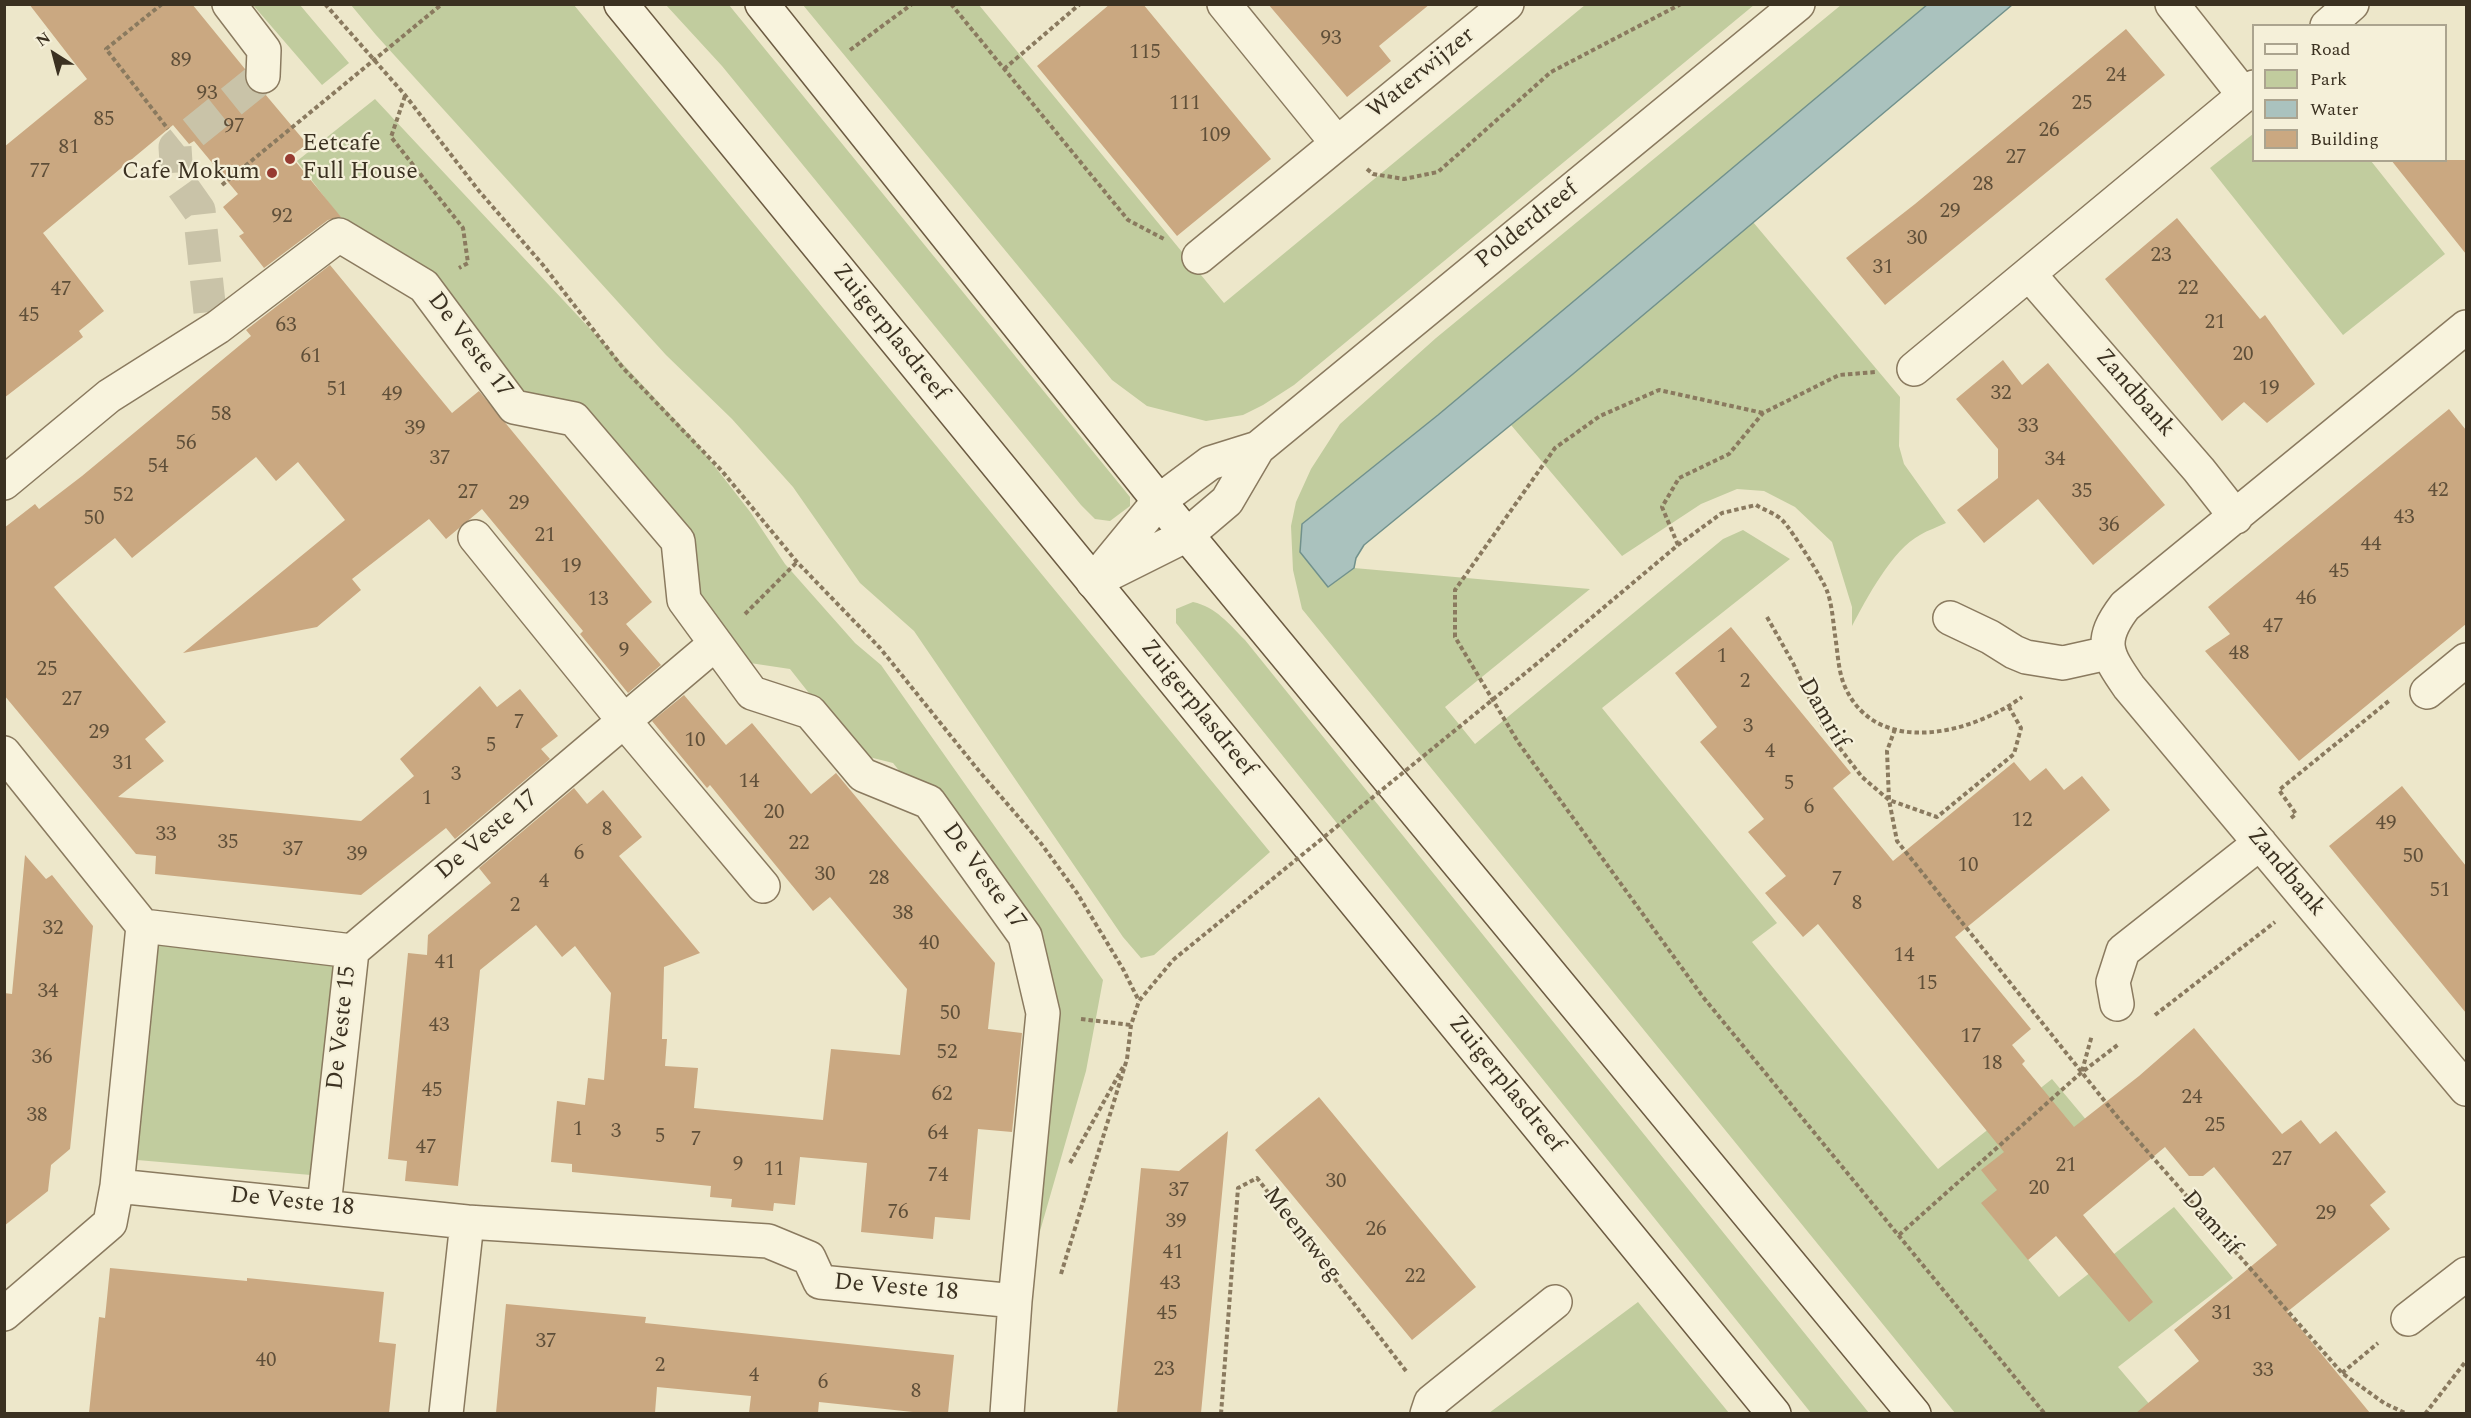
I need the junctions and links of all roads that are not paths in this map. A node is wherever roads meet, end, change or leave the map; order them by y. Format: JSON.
{"nodes":[{"id":1,"x":229,"y":4,"type":"edge"},
{"id":2,"x":621,"y":4,"type":"edge"},
{"id":3,"x":762,"y":4,"type":"edge"},
{"id":4,"x":1224,"y":4,"type":"edge"},
{"id":5,"x":1508,"y":4,"type":"edge"},
{"id":6,"x":1798,"y":4,"type":"edge"},
{"id":7,"x":2172,"y":4,"type":"edge"},
{"id":8,"x":2352,"y":4,"type":"edge"},
{"id":9,"x":2329,"y":24,"type":"edge"},
{"id":10,"x":263,"y":76,"type":"dead end"},
{"id":11,"x":2248,"y":91,"type":"edge"},
{"id":12,"x":1337,"y":143,"type":"junction"},
{"id":13,"x":1199,"y":257,"type":"road end"},
{"id":14,"x":2029,"y":274,"type":"junction"},
{"id":15,"x":2466,"y":327,"type":"edge"},
{"id":16,"x":1914,"y":369,"type":"road end"},
{"id":17,"x":1258,"y":448,"type":"junction"},
{"id":18,"x":4,"y":483,"type":"edge"},
{"id":19,"x":1159,"y":501,"type":"junction"},
{"id":20,"x":2236,"y":517,"type":"junction"},
{"id":21,"x":1187,"y":535,"type":"junction"},
{"id":22,"x":475,"y":537,"type":"dead end"},
{"id":23,"x":1093,"y":582,"type":"junction"},
{"id":24,"x":1950,"y":618,"type":"dead end"},
{"id":25,"x":715,"y":644,"type":"junction"},
{"id":26,"x":2108,"y":653,"type":"junction"},
{"id":27,"x":2466,"y":660,"type":"edge"},
{"id":28,"x":2427,"y":692,"type":"road end"},
{"id":29,"x":625,"y":722,"type":"junction"},
{"id":30,"x":4,"y":753,"type":"edge"},
{"id":31,"x":2260,"y":843,"type":"junction"},
{"id":32,"x":763,"y":886,"type":"dead end"},
{"id":33,"x":143,"y":926,"type":"junction"},
{"id":34,"x":352,"y":951,"type":"junction"},
{"id":35,"x":2117,"y":1004,"type":"dead end"},
{"id":36,"x":2466,"y":1089,"type":"edge"},
{"id":37,"x":117,"y":1186,"type":"junction"},
{"id":38,"x":324,"y":1206,"type":"junction"},
{"id":39,"x":467,"y":1222,"type":"junction"},
{"id":40,"x":2466,"y":1274,"type":"edge"},
{"id":41,"x":1015,"y":1301,"type":"junction"},
{"id":42,"x":1555,"y":1302,"type":"dead end"},
{"id":43,"x":4,"y":1314,"type":"edge"},
{"id":44,"x":2408,"y":1319,"type":"road end"},
{"id":45,"x":1429,"y":1408,"type":"edge"},
{"id":46,"x":446,"y":1413,"type":"edge"},
{"id":47,"x":1007,"y":1413,"type":"edge"},
{"id":48,"x":1774,"y":1413,"type":"edge"},
{"id":49,"x":1914,"y":1413,"type":"edge"}],
"edges":[{"from":1,"to":10,"type":"street"},
{"from":2,"to":23,"type":"street","name":"Zuigerplasdreef"},
{"from":3,"to":19,"type":"street"},
{"from":4,"to":12,"type":"street"},
{"from":5,"to":12,"type":"street","name":"Waterwijzer"},
{"from":6,"to":17,"type":"street","name":"Polderdreef"},
{"from":7,"to":11,"type":"street"},
{"from":8,"to":9,"type":"street"},
{"from":11,"to":14,"type":"street"},
{"from":12,"to":13,"type":"street","name":"Waterwijzer"},
{"from":14,"to":16,"type":"street"},
{"from":14,"to":20,"type":"street","name":"Zandbank"},
{"from":15,"to":20,"type":"street"},
{"from":17,"to":19,"type":"street","name":"Polderdreef"},
{"from":17,"to":21,"type":"street","name":"Polderdreef"},
{"from":18,"to":25,"type":"street","name":"De Veste 17"},
{"from":19,"to":21,"type":"street"},
{"from":19,"to":23,"type":"street","name":"Polderdreef"},
{"from":20,"to":26,"type":"street"},
{"from":21,"to":23,"type":"street","name":"Polderdreef"},
{"from":21,"to":49,"type":"street"},
{"from":22,"to":29,"type":"street"},
{"from":23,"to":48,"type":"street","name":"Zuigerplasdreef"},
{"from":24,"to":26,"type":"street"},
{"from":25,"to":29,"type":"street","name":"De Veste 17"},
{"from":25,"to":41,"type":"street","name":"De Veste 17"},
{"from":26,"to":31,"type":"street","name":"Zandbank"},
{"from":27,"to":28,"type":"street"},
{"from":29,"to":32,"type":"street"},
{"from":29,"to":34,"type":"street","name":"De Veste 17"},
{"from":30,"to":33,"type":"street"},
{"from":31,"to":35,"type":"street"},
{"from":31,"to":36,"type":"street","name":"Zandbank"},
{"from":33,"to":34,"type":"street","name":"De Veste 15"},
{"from":33,"to":37,"type":"street"},
{"from":34,"to":38,"type":"street","name":"De Veste 15"},
{"from":37,"to":38,"type":"street","name":"De Veste 18"},
{"from":37,"to":43,"type":"street"},
{"from":38,"to":39,"type":"street","name":"De Veste 18"},
{"from":39,"to":41,"type":"street","name":"De Veste 18"},
{"from":39,"to":46,"type":"street"},
{"from":40,"to":44,"type":"street"},
{"from":41,"to":47,"type":"street"},
{"from":42,"to":45,"type":"street"}]}
